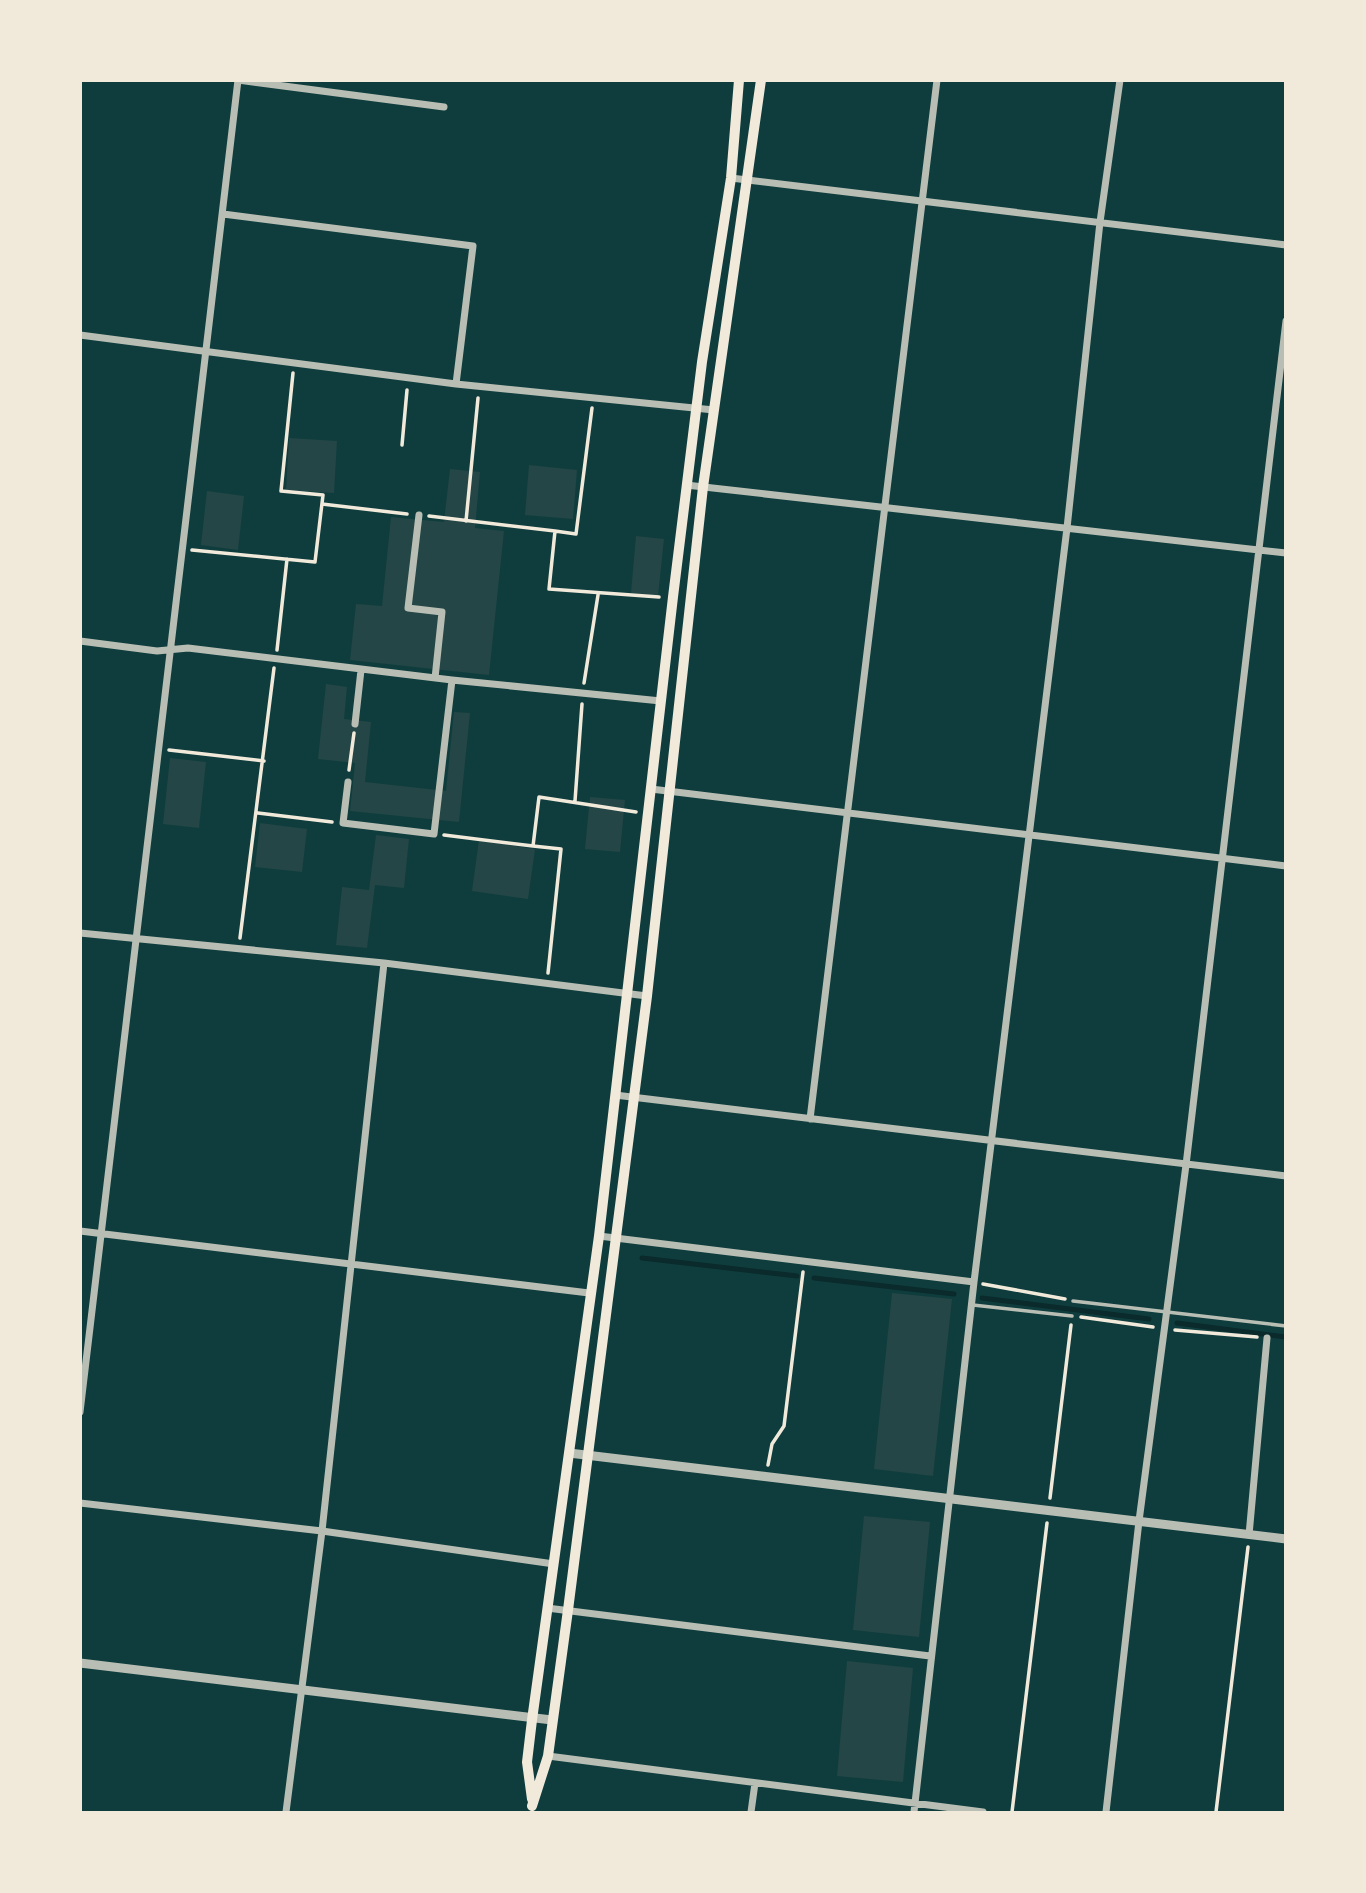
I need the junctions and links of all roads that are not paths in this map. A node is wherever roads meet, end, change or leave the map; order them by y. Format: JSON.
{"nodes":[{"id":1,"x":238,"y":80,"type":"edge"},
{"id":2,"x":739,"y":80,"type":"edge"},
{"id":3,"x":761,"y":80,"type":"edge"},
{"id":4,"x":937,"y":80,"type":"edge"},
{"id":5,"x":1121,"y":80,"type":"edge"},
{"id":6,"x":444,"y":107,"type":"dead end"},
{"id":7,"x":731,"y":178,"type":"junction"},
{"id":8,"x":749,"y":180,"type":"junction"},
{"id":9,"x":923,"y":201,"type":"junction"},
{"id":10,"x":223,"y":214,"type":"junction"},
{"id":11,"x":1100,"y":222,"type":"junction"},
{"id":12,"x":1286,"y":244,"type":"edge"},
{"id":13,"x":1286,"y":321,"type":"edge"},
{"id":14,"x":80,"y":335,"type":"edge"},
{"id":15,"x":207,"y":350,"type":"junction"},
{"id":16,"x":456,"y":384,"type":"junction"},
{"id":17,"x":696,"y":409,"type":"junction"},
{"id":18,"x":714,"y":410,"type":"junction"},
{"id":19,"x":686,"y":485,"type":"junction"},
{"id":20,"x":703,"y":487,"type":"junction"},
{"id":21,"x":883,"y":506,"type":"junction"},
{"id":22,"x":419,"y":515,"type":"road end"},
{"id":23,"x":1067,"y":528,"type":"junction"},
{"id":24,"x":1258,"y":550,"type":"junction"},
{"id":25,"x":1286,"y":553,"type":"edge"},
{"id":26,"x":80,"y":641,"type":"edge"},
{"id":27,"x":170,"y":650,"type":"junction"},
{"id":28,"x":361,"y":670,"type":"junction"},
{"id":29,"x":435,"y":678,"type":"junction"},
{"id":30,"x":452,"y":680,"type":"junction"},
{"id":31,"x":661,"y":701,"type":"junction"},
{"id":32,"x":355,"y":724,"type":"road end"},
{"id":33,"x":348,"y":782,"type":"road end"},
{"id":34,"x":651,"y":789,"type":"junction"},
{"id":35,"x":670,"y":792,"type":"junction"},
{"id":36,"x":846,"y":813,"type":"junction"},
{"id":37,"x":1029,"y":836,"type":"junction"},
{"id":38,"x":1221,"y":859,"type":"junction"},
{"id":39,"x":1286,"y":866,"type":"edge"},
{"id":40,"x":80,"y":933,"type":"edge"},
{"id":41,"x":135,"y":939,"type":"junction"},
{"id":42,"x":384,"y":963,"type":"junction"},
{"id":43,"x":626,"y":993,"type":"junction"},
{"id":44,"x":647,"y":996,"type":"junction"},
{"id":45,"x":615,"y":1096,"type":"junction"},
{"id":46,"x":633,"y":1097,"type":"junction"},
{"id":47,"x":810,"y":1119,"type":"junction"},
{"id":48,"x":993,"y":1141,"type":"junction"},
{"id":49,"x":1186,"y":1165,"type":"junction"},
{"id":50,"x":1286,"y":1176,"type":"edge"},
{"id":51,"x":80,"y":1231,"type":"edge"},
{"id":52,"x":104,"y":1234,"type":"junction"},
{"id":53,"x":599,"y":1237,"type":"junction"},
{"id":54,"x":616,"y":1239,"type":"junction"},
{"id":55,"x":351,"y":1263,"type":"junction"},
{"id":56,"x":974,"y":1282,"type":"junction"},
{"id":57,"x":589,"y":1293,"type":"junction"},
{"id":58,"x":1073,"y":1301,"type":"road end"},
{"id":59,"x":971,"y":1305,"type":"junction"},
{"id":60,"x":1166,"y":1312,"type":"junction"},
{"id":61,"x":1072,"y":1316,"type":"road end"},
{"id":62,"x":1286,"y":1326,"type":"edge"},
{"id":63,"x":1267,"y":1338,"type":"road end"},
{"id":64,"x":83,"y":1366,"type":"edge"},
{"id":65,"x":80,"y":1412,"type":"edge"},
{"id":66,"x":569,"y":1453,"type":"junction"},
{"id":67,"x":587,"y":1455,"type":"junction"},
{"id":68,"x":950,"y":1497,"type":"junction"},
{"id":69,"x":80,"y":1503,"type":"edge"},
{"id":70,"x":1139,"y":1521,"type":"junction"},
{"id":71,"x":322,"y":1531,"type":"junction"},
{"id":72,"x":1249,"y":1535,"type":"junction"},
{"id":73,"x":1286,"y":1539,"type":"edge"},
{"id":74,"x":554,"y":1564,"type":"junction"},
{"id":75,"x":547,"y":1608,"type":"junction"},
{"id":76,"x":568,"y":1610,"type":"junction"},
{"id":77,"x":930,"y":1656,"type":"junction"},
{"id":78,"x":80,"y":1663,"type":"edge"},
{"id":79,"x":302,"y":1691,"type":"junction"},
{"id":80,"x":532,"y":1720,"type":"junction"},
{"id":81,"x":552,"y":1720,"type":"junction"},
{"id":82,"x":548,"y":1756,"type":"junction"},
{"id":83,"x":755,"y":1783,"type":"junction"},
{"id":84,"x":914,"y":1808,"type":"edge"},
{"id":85,"x":532,"y":1809,"type":"edge"},
{"id":86,"x":286,"y":1812,"type":"edge"},
{"id":87,"x":751,"y":1812,"type":"edge"},
{"id":88,"x":983,"y":1812,"type":"edge"},
{"id":89,"x":1106,"y":1812,"type":"edge"}],
"edges":[{"from":1,"to":6,"type":"street"},
{"from":1,"to":10,"type":"street"},
{"from":2,"to":7,"type":"main road"},
{"from":3,"to":8,"type":"main road"},
{"from":4,"to":9,"type":"street"},
{"from":5,"to":11,"type":"street"},
{"from":7,"to":8,"type":"street"},
{"from":7,"to":17,"type":"main road"},
{"from":8,"to":9,"type":"street"},
{"from":8,"to":18,"type":"main road"},
{"from":9,"to":11,"type":"street"},
{"from":9,"to":21,"type":"street"},
{"from":10,"to":15,"type":"street"},
{"from":10,"to":16,"type":"street"},
{"from":11,"to":12,"type":"street"},
{"from":11,"to":23,"type":"street"},
{"from":13,"to":24,"type":"street"},
{"from":14,"to":15,"type":"street"},
{"from":15,"to":16,"type":"street"},
{"from":15,"to":27,"type":"street"},
{"from":16,"to":17,"type":"street"},
{"from":17,"to":18,"type":"street"},
{"from":17,"to":19,"type":"main road"},
{"from":18,"to":20,"type":"main road"},
{"from":19,"to":20,"type":"street"},
{"from":19,"to":31,"type":"main road"},
{"from":20,"to":21,"type":"street"},
{"from":20,"to":35,"type":"main road"},
{"from":21,"to":23,"type":"street"},
{"from":21,"to":36,"type":"street"},
{"from":22,"to":29,"type":"street"},
{"from":23,"to":24,"type":"street"},
{"from":23,"to":37,"type":"street"},
{"from":24,"to":25,"type":"street"},
{"from":24,"to":38,"type":"street"},
{"from":26,"to":27,"type":"street"},
{"from":27,"to":28,"type":"street"},
{"from":27,"to":41,"type":"street"},
{"from":28,"to":29,"type":"street"},
{"from":28,"to":32,"type":"street"},
{"from":29,"to":30,"type":"street"},
{"from":30,"to":31,"type":"street"},
{"from":30,"to":33,"type":"street"},
{"from":31,"to":34,"type":"main road"},
{"from":34,"to":35,"type":"street"},
{"from":34,"to":43,"type":"main road"},
{"from":35,"to":36,"type":"street"},
{"from":35,"to":44,"type":"main road"},
{"from":36,"to":37,"type":"street"},
{"from":36,"to":47,"type":"street"},
{"from":37,"to":38,"type":"street"},
{"from":37,"to":48,"type":"street"},
{"from":38,"to":39,"type":"street"},
{"from":38,"to":49,"type":"street"},
{"from":40,"to":41,"type":"street"},
{"from":41,"to":42,"type":"street"},
{"from":41,"to":52,"type":"street"},
{"from":42,"to":43,"type":"street"},
{"from":42,"to":55,"type":"street"},
{"from":43,"to":44,"type":"street"},
{"from":43,"to":45,"type":"main road"},
{"from":44,"to":46,"type":"main road"},
{"from":45,"to":46,"type":"street"},
{"from":45,"to":53,"type":"main road"},
{"from":46,"to":47,"type":"street"},
{"from":46,"to":54,"type":"main road"},
{"from":47,"to":48,"type":"street"},
{"from":48,"to":49,"type":"street"},
{"from":48,"to":56,"type":"street"},
{"from":49,"to":50,"type":"street"},
{"from":49,"to":60,"type":"street"},
{"from":51,"to":52,"type":"street"},
{"from":52,"to":55,"type":"street"},
{"from":52,"to":64,"type":"street"},
{"from":53,"to":54,"type":"street"},
{"from":53,"to":57,"type":"main road"},
{"from":54,"to":56,"type":"street"},
{"from":54,"to":67,"type":"main road"},
{"from":55,"to":57,"type":"street"},
{"from":55,"to":71,"type":"street"},
{"from":56,"to":59,"type":"street"},
{"from":57,"to":66,"type":"main road"},
{"from":58,"to":60,"type":"lane"},
{"from":59,"to":61,"type":"lane"},
{"from":59,"to":68,"type":"street"},
{"from":60,"to":62,"type":"lane"},
{"from":60,"to":70,"type":"street"},
{"from":63,"to":72,"type":"street"},
{"from":64,"to":65,"type":"street"},
{"from":66,"to":67,"type":"street"},
{"from":66,"to":74,"type":"main road"},
{"from":67,"to":68,"type":"street"},
{"from":67,"to":76,"type":"main road"},
{"from":68,"to":70,"type":"street"},
{"from":68,"to":77,"type":"street"},
{"from":69,"to":71,"type":"street"},
{"from":70,"to":72,"type":"street"},
{"from":70,"to":89,"type":"street"},
{"from":71,"to":74,"type":"street"},
{"from":71,"to":79,"type":"street"},
{"from":72,"to":73,"type":"street"},
{"from":74,"to":75,"type":"main road"},
{"from":75,"to":76,"type":"street"},
{"from":75,"to":80,"type":"main road"},
{"from":76,"to":77,"type":"street"},
{"from":76,"to":81,"type":"main road"},
{"from":77,"to":84,"type":"street"},
{"from":78,"to":79,"type":"street"},
{"from":79,"to":80,"type":"street"},
{"from":79,"to":86,"type":"street"},
{"from":80,"to":81,"type":"street"},
{"from":80,"to":85,"type":"main road"},
{"from":81,"to":82,"type":"main road"},
{"from":82,"to":83,"type":"street"},
{"from":82,"to":85,"type":"main road"},
{"from":83,"to":84,"type":"street"},
{"from":83,"to":87,"type":"street"},
{"from":84,"to":88,"type":"street"}]}
